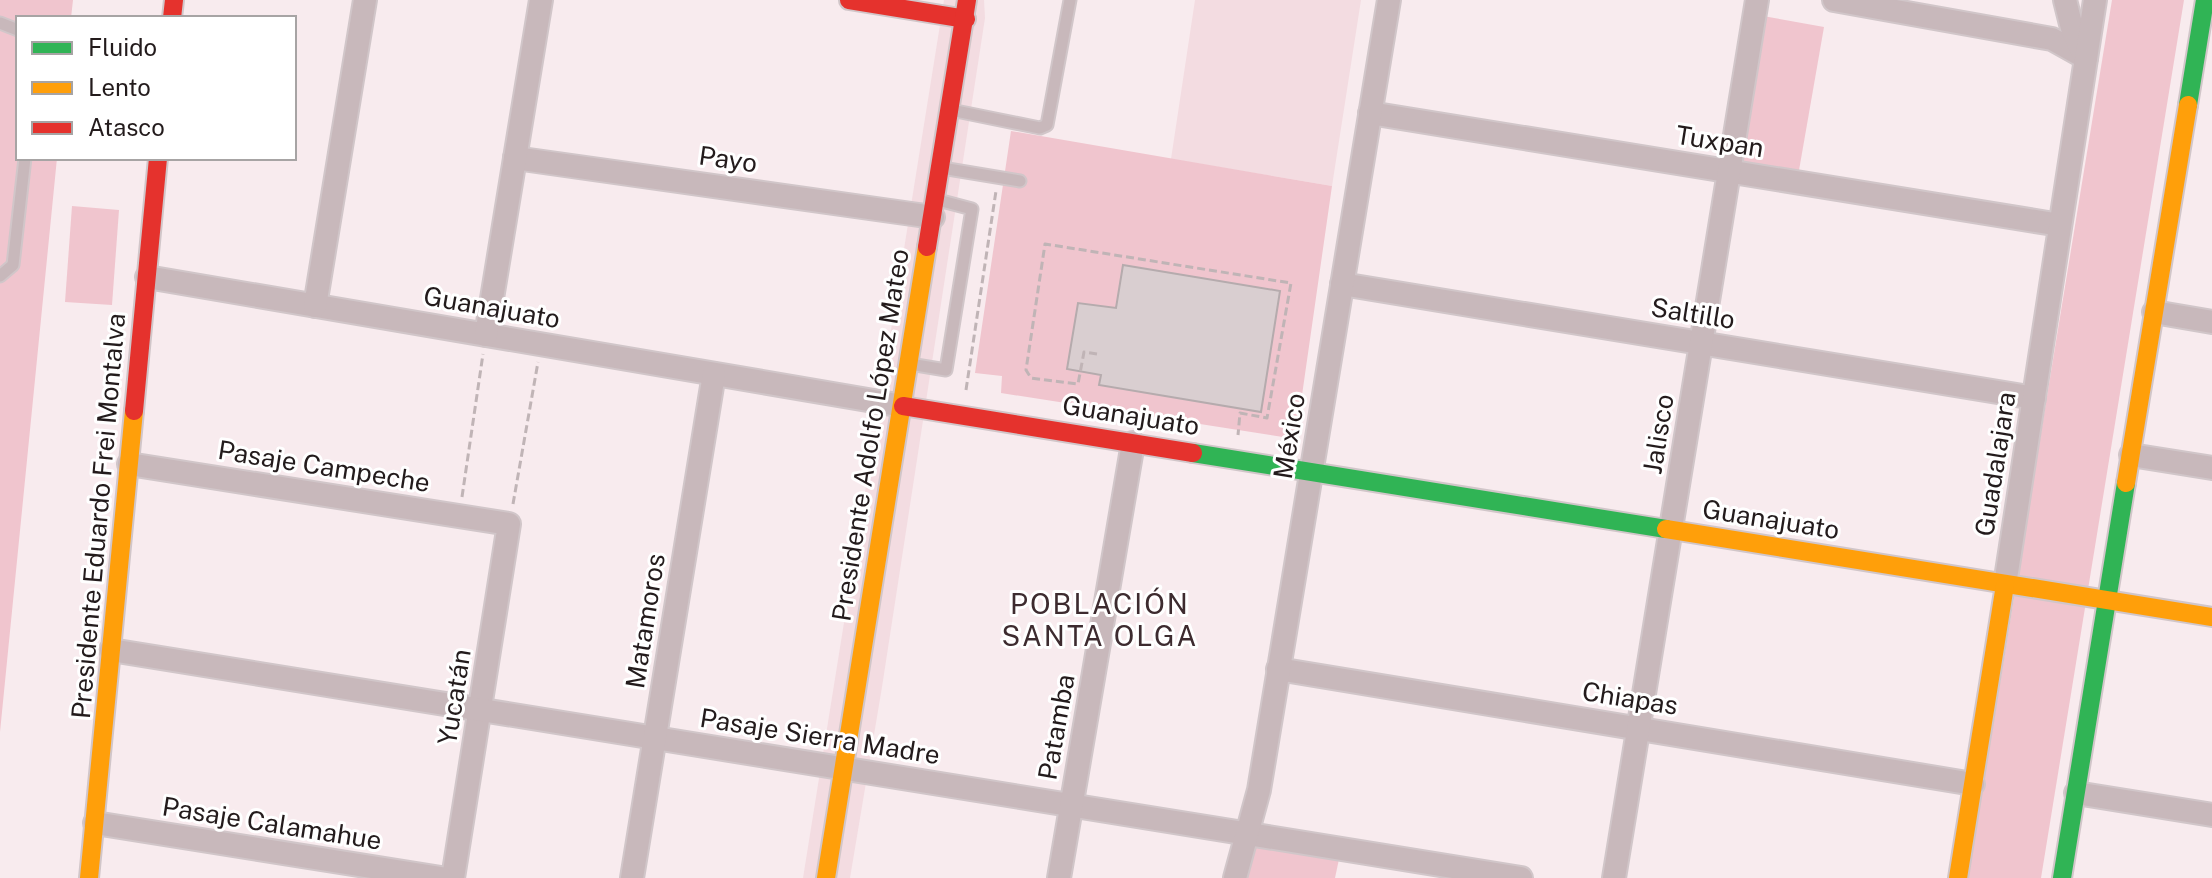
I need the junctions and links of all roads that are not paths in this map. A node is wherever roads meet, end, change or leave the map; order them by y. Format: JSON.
{"nodes":[{"id":1,"x":365,"y":0,"type":"edge"},
{"id":2,"x":541,"y":0,"type":"edge"},
{"id":3,"x":849,"y":0,"type":"edge"},
{"id":4,"x":1070,"y":0,"type":"edge"},
{"id":5,"x":1389,"y":0,"type":"edge"},
{"id":6,"x":1757,"y":0,"type":"edge"},
{"id":7,"x":1834,"y":0,"type":"edge"},
{"id":8,"x":2065,"y":0,"type":"edge"},
{"id":9,"x":2095,"y":0,"type":"edge"},
{"id":10,"x":2205,"y":0,"type":"edge"},
{"id":11,"x":904,"y":4,"type":"edge"},
{"id":12,"x":966,"y":10,"type":"edge"},
{"id":13,"x":2086,"y":58,"type":"junction"},
{"id":14,"x":951,"y":110,"type":"junction"},
{"id":15,"x":1370,"y":113,"type":"junction"},
{"id":16,"x":515,"y":158,"type":"junction"},
{"id":17,"x":25,"y":160,"type":"edge"},
{"id":18,"x":158,"y":160,"type":"edge"},
{"id":19,"x":941,"y":168,"type":"junction"},
{"id":20,"x":1729,"y":171,"type":"junction"},
{"id":21,"x":1020,"y":181,"type":"dead end"},
{"id":22,"x":935,"y":208,"type":"junction"},
{"id":23,"x":2060,"y":225,"type":"junction"},
{"id":24,"x":0,"y":276,"type":"edge"},
{"id":25,"x":147,"y":277,"type":"junction"},
{"id":26,"x":1342,"y":284,"type":"junction"},
{"id":27,"x":315,"y":306,"type":"junction"},
{"id":28,"x":2154,"y":312,"type":"junction"},
{"id":29,"x":2212,"y":322,"type":"edge"},
{"id":30,"x":486,"y":335,"type":"junction"},
{"id":31,"x":1701,"y":343,"type":"junction"},
{"id":32,"x":909,"y":364,"type":"junction"},
{"id":33,"x":714,"y":374,"type":"junction"},
{"id":34,"x":2034,"y":398,"type":"junction"},
{"id":35,"x":903,"y":406,"type":"junction"},
{"id":36,"x":1133,"y":443,"type":"junction"},
{"id":37,"x":2131,"y":455,"type":"junction"},
{"id":38,"x":129,"y":464,"type":"junction"},
{"id":39,"x":2212,"y":468,"type":"edge"},
{"id":40,"x":1312,"y":472,"type":"junction"},
{"id":41,"x":509,"y":524,"type":"joint"},
{"id":42,"x":1671,"y":531,"type":"junction"},
{"id":43,"x":2005,"y":585,"type":"junction"},
{"id":44,"x":2107,"y":601,"type":"junction"},
{"id":45,"x":2212,"y":617,"type":"edge"},
{"id":46,"x":111,"y":650,"type":"junction"},
{"id":47,"x":1278,"y":669,"type":"junction"},
{"id":48,"x":480,"y":710,"type":"junction"},
{"id":49,"x":1639,"y":728,"type":"junction"},
{"id":50,"x":655,"y":738,"type":"junction"},
{"id":51,"x":844,"y":768,"type":"junction"},
{"id":52,"x":1973,"y":784,"type":"junction"},
{"id":53,"x":2076,"y":793,"type":"junction"},
{"id":54,"x":1071,"y":805,"type":"junction"},
{"id":55,"x":2212,"y":815,"type":"edge"},
{"id":56,"x":95,"y":823,"type":"junction"},
{"id":57,"x":1247,"y":834,"type":"junction"},
{"id":58,"x":1424,"y":870,"type":"edge"},
{"id":59,"x":89,"y":878,"type":"edge"},
{"id":60,"x":441,"y":878,"type":"edge"},
{"id":61,"x":453,"y":878,"type":"edge"},
{"id":62,"x":632,"y":878,"type":"edge"},
{"id":63,"x":826,"y":878,"type":"edge"},
{"id":64,"x":1059,"y":878,"type":"edge"},
{"id":65,"x":1235,"y":878,"type":"edge"},
{"id":66,"x":1521,"y":878,"type":"edge"},
{"id":67,"x":1614,"y":878,"type":"edge"},
{"id":68,"x":1958,"y":878,"type":"edge"},
{"id":69,"x":2062,"y":878,"type":"edge"}],
"edges":[{"from":1,"to":27,"type":"street"},
{"from":2,"to":16,"type":"street"},
{"from":3,"to":11,"type":"street"},
{"from":4,"to":14,"type":"lane"},
{"from":5,"to":15,"type":"street","name":"México"},
{"from":6,"to":20,"type":"street","name":"Jalisco"},
{"from":7,"to":13,"type":"street"},
{"from":8,"to":13,"type":"street"},
{"from":9,"to":13,"type":"street","name":"Guadalajara"},
{"from":10,"to":28,"type":"street"},
{"from":11,"to":12,"type":"street"},
{"from":12,"to":14,"type":"street","name":"Presidente Adolfo López Mateo"},
{"from":13,"to":23,"type":"street","name":"Guadalajara"},
{"from":14,"to":19,"type":"street","name":"Presidente Adolfo López Mateo"},
{"from":15,"to":20,"type":"street","name":"Tuxpan"},
{"from":15,"to":26,"type":"street","name":"México"},
{"from":16,"to":22,"type":"street","name":"Payo"},
{"from":16,"to":30,"type":"street"},
{"from":17,"to":24,"type":"lane"},
{"from":18,"to":25,"type":"street","name":"Presidente Eduardo Frei Montalva"},
{"from":19,"to":21,"type":"lane"},
{"from":19,"to":22,"type":"street","name":"Presidente Adolfo López Mateo"},
{"from":20,"to":23,"type":"street","name":"Tuxpan"},
{"from":20,"to":31,"type":"street","name":"Jalisco"},
{"from":22,"to":32,"type":"street","name":"Presidente Adolfo López Mateo"},
{"from":22,"to":32,"type":"lane"},
{"from":23,"to":34,"type":"street","name":"Guadalajara"},
{"from":25,"to":27,"type":"street","name":"Guanajuato"},
{"from":25,"to":38,"type":"street","name":"Presidente Eduardo Frei Montalva"},
{"from":26,"to":31,"type":"street","name":"Saltillo"},
{"from":26,"to":40,"type":"street","name":"México"},
{"from":27,"to":30,"type":"street","name":"Guanajuato"},
{"from":28,"to":29,"type":"street"},
{"from":28,"to":37,"type":"street"},
{"from":30,"to":33,"type":"street","name":"Guanajuato"},
{"from":31,"to":34,"type":"street","name":"Saltillo"},
{"from":31,"to":42,"type":"street","name":"Jalisco"},
{"from":32,"to":35,"type":"street","name":"Presidente Adolfo López Mateo"},
{"from":33,"to":35,"type":"street","name":"Guanajuato"},
{"from":33,"to":50,"type":"street","name":"Matamoros"},
{"from":34,"to":43,"type":"street","name":"Guadalajara"},
{"from":35,"to":36,"type":"street","name":"Guanajuato"},
{"from":35,"to":51,"type":"street","name":"Presidente Adolfo López Mateo"},
{"from":36,"to":40,"type":"street","name":"Guanajuato"},
{"from":36,"to":54,"type":"street","name":"Patamba"},
{"from":37,"to":39,"type":"street"},
{"from":37,"to":44,"type":"street"},
{"from":38,"to":41,"type":"street","name":"Pasaje Campeche"},
{"from":38,"to":46,"type":"street","name":"Presidente Eduardo Frei Montalva"},
{"from":40,"to":42,"type":"street","name":"Guanajuato"},
{"from":40,"to":47,"type":"street","name":"México"},
{"from":41,"to":48,"type":"street","name":"Yucatán"},
{"from":42,"to":43,"type":"street","name":"Guanajuato"},
{"from":42,"to":49,"type":"street","name":"Jalisco"},
{"from":43,"to":44,"type":"street","name":"Guanajuato"},
{"from":43,"to":52,"type":"street","name":"Guadalajara"},
{"from":44,"to":45,"type":"street","name":"Guanajuato"},
{"from":44,"to":53,"type":"street"},
{"from":46,"to":48,"type":"street","name":"Pasaje Sierra Madre"},
{"from":46,"to":56,"type":"street","name":"Presidente Eduardo Frei Montalva"},
{"from":47,"to":49,"type":"street","name":"Chiapas"},
{"from":47,"to":57,"type":"street","name":"México"},
{"from":48,"to":50,"type":"street","name":"Pasaje Sierra Madre"},
{"from":48,"to":61,"type":"street","name":"Yucatán"},
{"from":49,"to":52,"type":"street","name":"Chiapas"},
{"from":49,"to":67,"type":"street","name":"Jalisco"},
{"from":50,"to":51,"type":"street","name":"Pasaje Sierra Madre"},
{"from":50,"to":62,"type":"street","name":"Matamoros"},
{"from":51,"to":54,"type":"street","name":"Pasaje Sierra Madre"},
{"from":51,"to":63,"type":"street","name":"Presidente Adolfo López Mateo"},
{"from":52,"to":68,"type":"street","name":"Guadalajara"},
{"from":53,"to":55,"type":"street"},
{"from":53,"to":69,"type":"street"},
{"from":54,"to":57,"type":"street","name":"Pasaje Sierra Madre"},
{"from":54,"to":64,"type":"street","name":"Patamba"},
{"from":56,"to":59,"type":"street","name":"Presidente Eduardo Frei Montalva"},
{"from":56,"to":60,"type":"street","name":"Pasaje Calamahue"},
{"from":57,"to":58,"type":"street","name":"Pasaje Sierra Madre"},
{"from":57,"to":65,"type":"street","name":"México"},
{"from":58,"to":66,"type":"street","name":"Pasaje Sierra Madre"}]}
